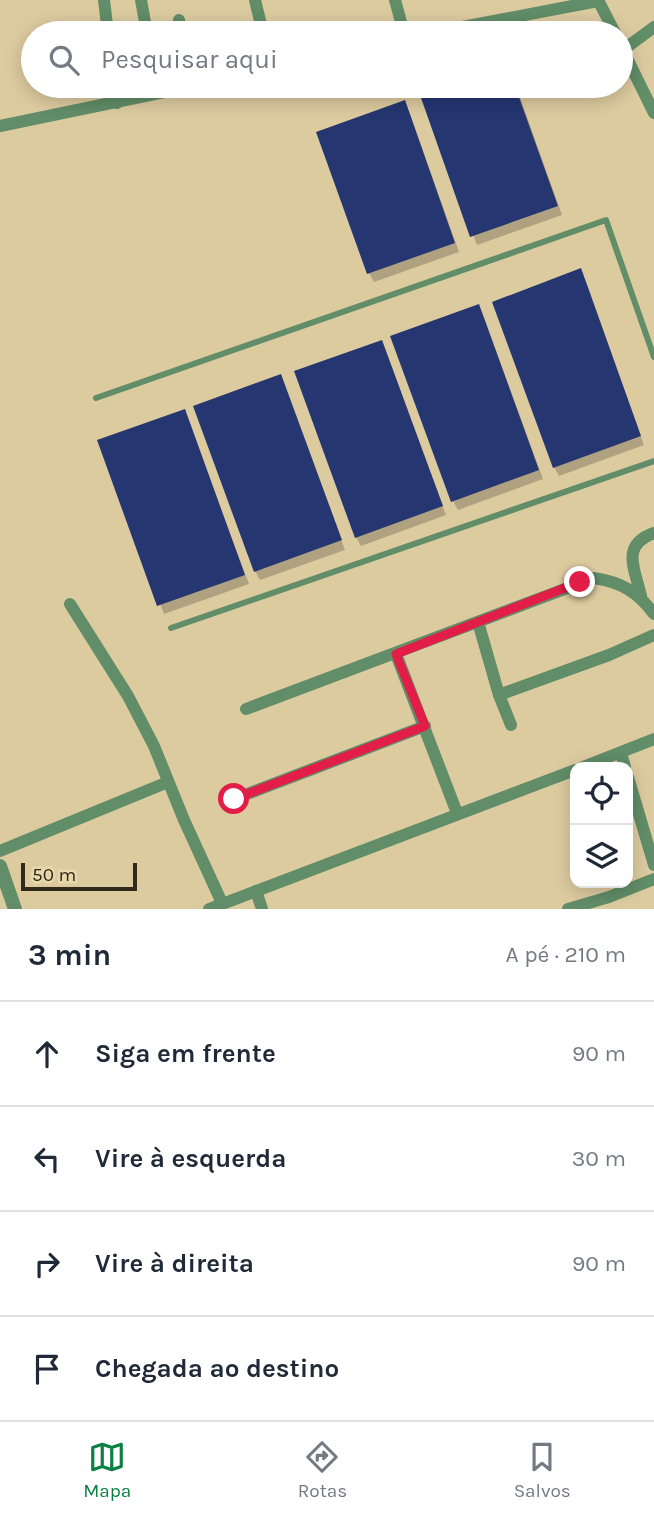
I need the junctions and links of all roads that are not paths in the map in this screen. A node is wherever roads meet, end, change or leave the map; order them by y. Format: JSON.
{"nodes":[{"id":1,"x":104,"y":0,"type":"edge"},
{"id":2,"x":141,"y":0,"type":"edge"},
{"id":3,"x":255,"y":0,"type":"edge"},
{"id":4,"x":395,"y":0,"type":"edge"},
{"id":5,"x":598,"y":0,"type":"edge"},
{"id":6,"x":107,"y":21,"type":"edge"},
{"id":7,"x":145,"y":21,"type":"edge"},
{"id":8,"x":260,"y":21,"type":"edge"},
{"id":9,"x":401,"y":21,"type":"edge"},
{"id":10,"x":492,"y":21,"type":"edge"},
{"id":11,"x":609,"y":21,"type":"edge"},
{"id":12,"x":654,"y":27,"type":"edge"},
{"id":13,"x":633,"y":41,"type":"edge"},
{"id":14,"x":633,"y":70,"type":"edge"},
{"id":15,"x":116,"y":98,"type":"edge"},
{"id":16,"x":139,"y":98,"type":"edge"},
{"id":17,"x":117,"y":103,"type":"junction"},
{"id":18,"x":654,"y":113,"type":"edge"},
{"id":19,"x":0,"y":126,"type":"edge"},
{"id":20,"x":654,"y":358,"type":"edge"},
{"id":21,"x":96,"y":398,"type":"dead end"},
{"id":22,"x":654,"y":461,"type":"edge"},
{"id":23,"x":654,"y":533,"type":"edge"},
{"id":24,"x":641,"y":596,"type":"junction"},
{"id":25,"x":70,"y":604,"type":"dead end"},
{"id":26,"x":654,"y":614,"type":"edge"},
{"id":27,"x":478,"y":622,"type":"junction"},
{"id":28,"x":171,"y":628,"type":"dead end"},
{"id":29,"x":654,"y":635,"type":"edge"},
{"id":30,"x":396,"y":654,"type":"junction"},
{"id":31,"x":499,"y":695,"type":"junction"},
{"id":32,"x":246,"y":709,"type":"dead end"},
{"id":33,"x":511,"y":725,"type":"dead end"},
{"id":34,"x":425,"y":726,"type":"junction"},
{"id":35,"x":654,"y":739,"type":"edge"},
{"id":36,"x":621,"y":753,"type":"junction"},
{"id":37,"x":597,"y":762,"type":"edge"},
{"id":38,"x":624,"y":762,"type":"edge"},
{"id":39,"x":570,"y":772,"type":"edge"},
{"id":40,"x":168,"y":782,"type":"junction"},
{"id":41,"x":633,"y":794,"type":"edge"},
{"id":42,"x":234,"y":799,"type":"dead end"},
{"id":43,"x":457,"y":813,"type":"junction"},
{"id":44,"x":0,"y":851,"type":"edge"},
{"id":45,"x":654,"y":865,"type":"edge"},
{"id":46,"x":0,"y":866,"type":"edge"},
{"id":47,"x":654,"y":879,"type":"edge"},
{"id":48,"x":256,"y":891,"type":"junction"},
{"id":49,"x":222,"y":903,"type":"junction"},
{"id":50,"x":15,"y":909,"type":"edge"},
{"id":51,"x":209,"y":909,"type":"edge"},
{"id":52,"x":262,"y":909,"type":"edge"},
{"id":53,"x":568,"y":909,"type":"edge"}],
"edges":[{"from":1,"to":6,"type":"street"},
{"from":2,"to":7,"type":"street"},
{"from":3,"to":8,"type":"street"},
{"from":4,"to":9,"type":"street"},
{"from":5,"to":10,"type":"street"},
{"from":5,"to":11,"type":"street"},
{"from":12,"to":13,"type":"street"},
{"from":14,"to":18,"type":"street"},
{"from":15,"to":17,"type":"street"},
{"from":16,"to":17,"type":"street"},
{"from":17,"to":19,"type":"street"},
{"from":20,"to":21,"type":"lane"},
{"from":22,"to":28,"type":"lane"},
{"from":23,"to":24,"type":"street"},
{"from":24,"to":26,"type":"street"},
{"from":24,"to":27,"type":"street"},
{"from":25,"to":40,"type":"street"},
{"from":27,"to":30,"type":"street"},
{"from":27,"to":31,"type":"street"},
{"from":29,"to":31,"type":"street"},
{"from":30,"to":32,"type":"street"},
{"from":30,"to":34,"type":"street"},
{"from":31,"to":33,"type":"street"},
{"from":34,"to":42,"type":"street"},
{"from":34,"to":43,"type":"street"},
{"from":35,"to":36,"type":"street"},
{"from":36,"to":37,"type":"street"},
{"from":36,"to":38,"type":"street"},
{"from":39,"to":43,"type":"street"},
{"from":40,"to":44,"type":"street"},
{"from":40,"to":49,"type":"street"},
{"from":41,"to":45,"type":"street"},
{"from":43,"to":48,"type":"street"},
{"from":46,"to":50,"type":"street"},
{"from":47,"to":53,"type":"street"},
{"from":48,"to":49,"type":"street"},
{"from":48,"to":52,"type":"street"},
{"from":49,"to":51,"type":"street"}]}
